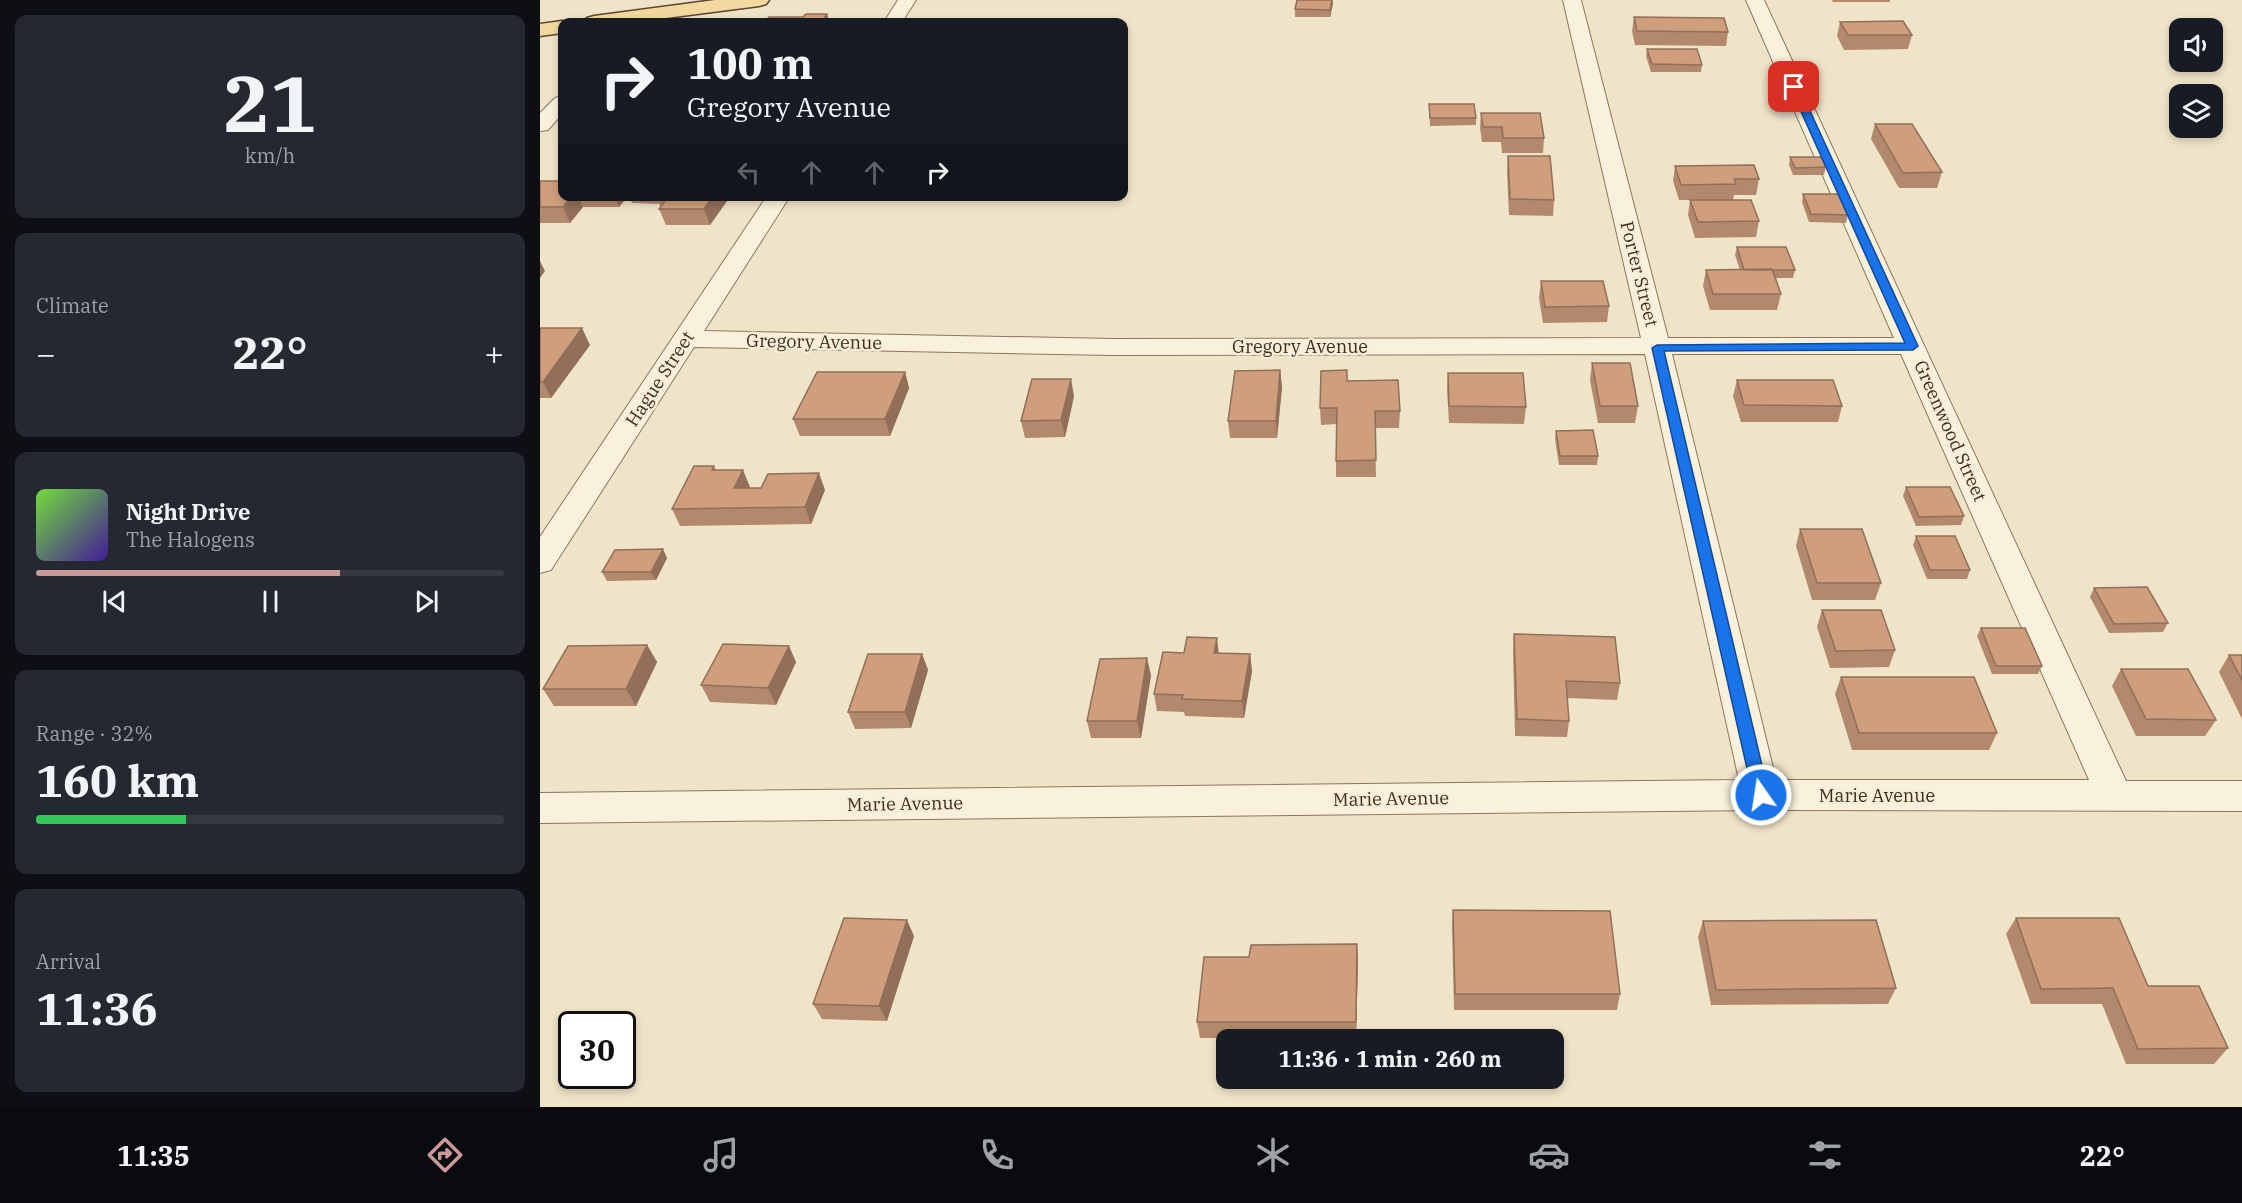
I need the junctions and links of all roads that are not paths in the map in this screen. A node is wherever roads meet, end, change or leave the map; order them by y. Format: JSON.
{"nodes":[{"id":1,"x":759,"y":0,"type":"edge"},
{"id":2,"x":907,"y":0,"type":"edge"},
{"id":3,"x":1572,"y":0,"type":"edge"},
{"id":4,"x":1755,"y":0,"type":"edge"},
{"id":5,"x":648,"y":18,"type":"edge"},
{"id":6,"x":896,"y":18,"type":"edge"},
{"id":7,"x":558,"y":28,"type":"edge"},
{"id":8,"x":540,"y":30,"type":"edge"},
{"id":9,"x":558,"y":106,"type":"edge"},
{"id":10,"x":540,"y":126,"type":"edge"},
{"id":11,"x":776,"y":201,"type":"edge"},
{"id":12,"x":686,"y":339,"type":"junction"},
{"id":13,"x":1913,"y":346,"type":"junction"},
{"id":14,"x":1657,"y":348,"type":"junction"},
{"id":15,"x":540,"y":562,"type":"edge"},
{"id":16,"x":1761,"y":795,"type":"junction"},
{"id":17,"x":2242,"y":796,"type":"edge"},
{"id":18,"x":2115,"y":797,"type":"junction"},
{"id":19,"x":540,"y":808,"type":"edge"}],
"edges":[{"from":1,"to":5,"type":"main road"},
{"from":2,"to":6,"type":"street"},
{"from":3,"to":14,"type":"street","name":"Porter Street"},
{"from":4,"to":13,"type":"street","name":"Greenwood Street"},
{"from":7,"to":8,"type":"main road"},
{"from":9,"to":10,"type":"street"},
{"from":11,"to":12,"type":"street","name":"Hague Street"},
{"from":12,"to":14,"type":"street","name":"Gregory Avenue"},
{"from":12,"to":15,"type":"street","name":"Hague Street"},
{"from":13,"to":14,"type":"street","name":"Gregory Avenue"},
{"from":13,"to":18,"type":"street","name":"Greenwood Street"},
{"from":14,"to":16,"type":"street","name":"Porter Street"},
{"from":16,"to":18,"type":"street","name":"Marie Avenue"},
{"from":16,"to":19,"type":"street","name":"Marie Avenue"},
{"from":17,"to":18,"type":"street","name":"Marie Avenue"}]}
